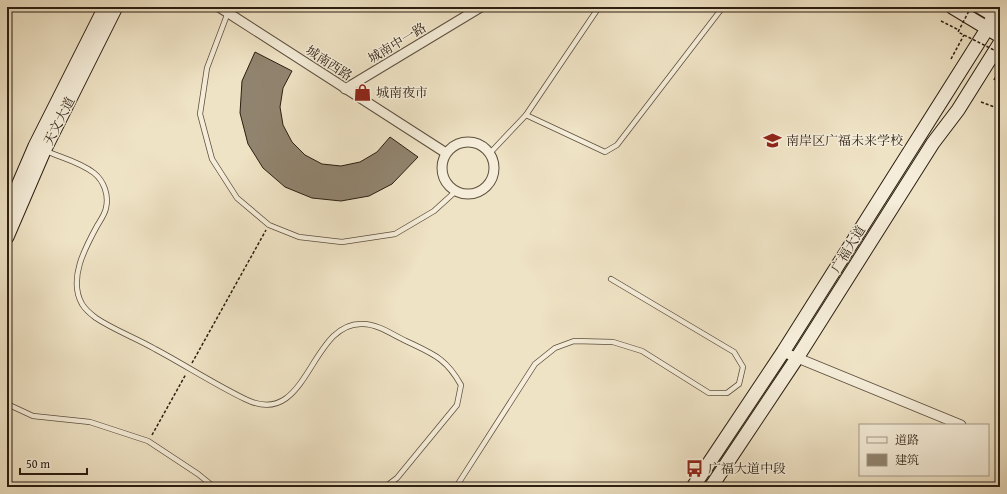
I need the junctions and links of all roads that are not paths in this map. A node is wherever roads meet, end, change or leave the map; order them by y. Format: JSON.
{"nodes":[{"id":1,"x":105,"y":7,"type":"edge"},
{"id":2,"x":116,"y":7,"type":"edge"},
{"id":3,"x":219,"y":7,"type":"edge"},
{"id":4,"x":481,"y":7,"type":"edge"},
{"id":5,"x":599,"y":7,"type":"edge"},
{"id":6,"x":723,"y":7,"type":"edge"},
{"id":7,"x":952,"y":7,"type":"edge"},
{"id":8,"x":980,"y":7,"type":"edge"},
{"id":9,"x":229,"y":10,"type":"edge"},
{"id":10,"x":997,"y":14,"type":"edge"},
{"id":11,"x":987,"y":30,"type":"junction"},
{"id":12,"x":1000,"y":36,"type":"edge"},
{"id":13,"x":1000,"y":43,"type":"edge"},
{"id":14,"x":345,"y":89,"type":"junction"},
{"id":15,"x":526,"y":115,"type":"junction"},
{"id":16,"x":44,"y":151,"type":"junction"},
{"id":17,"x":490,"y":153,"type":"junction"},
{"id":18,"x":446,"y":154,"type":"junction"},
{"id":19,"x":456,"y":191,"type":"junction"},
{"id":20,"x":7,"y":212,"type":"edge"},
{"id":21,"x":7,"y":237,"type":"edge"},
{"id":22,"x":611,"y":279,"type":"dead end"},
{"id":23,"x":783,"y":352,"type":"junction"},
{"id":24,"x":797,"y":358,"type":"junction"},
{"id":25,"x":7,"y":404,"type":"edge"},
{"id":26,"x":959,"y":424,"type":"edge"},
{"id":27,"x":7,"y":486,"type":"edge"},
{"id":28,"x":12,"y":487,"type":"edge"},
{"id":29,"x":214,"y":487,"type":"edge"},
{"id":30,"x":385,"y":487,"type":"edge"},
{"id":31,"x":456,"y":487,"type":"edge"},
{"id":32,"x":693,"y":487,"type":"edge"},
{"id":33,"x":711,"y":487,"type":"edge"}],
"edges":[{"from":1,"to":20,"type":"main road","name":"天文大道"},
{"from":2,"to":16,"type":"main road","name":"天文大道"},
{"from":3,"to":9,"type":"street","name":"城南西路"},
{"from":4,"to":14,"type":"street","name":"城南中一路"},
{"from":5,"to":15,"type":"lane"},
{"from":6,"to":15,"type":"lane"},
{"from":7,"to":11,"type":"main road"},
{"from":8,"to":10,"type":"main road"},
{"from":9,"to":14,"type":"street","name":"城南西路"},
{"from":9,"to":19,"type":"lane"},
{"from":10,"to":11,"type":"main road","name":"广福大道"},
{"from":11,"to":12,"type":"main road"},
{"from":11,"to":23,"type":"main road","name":"广福大道"},
{"from":13,"to":24,"type":"main road","name":"广福大道"},
{"from":14,"to":18,"type":"street","name":"城南西路"},
{"from":15,"to":17,"type":"lane"},
{"from":16,"to":21,"type":"main road","name":"天文大道"},
{"from":16,"to":30,"type":"lane"},
{"from":17,"to":18,"type":"street"},
{"from":17,"to":19,"type":"street"},
{"from":18,"to":19,"type":"street"},
{"from":22,"to":31,"type":"lane"},
{"from":23,"to":24,"type":"street"},
{"from":23,"to":32,"type":"main road","name":"广福大道"},
{"from":24,"to":26,"type":"street"},
{"from":24,"to":33,"type":"main road","name":"广福大道"},
{"from":25,"to":29,"type":"lane"},
{"from":27,"to":28,"type":"lane"}]}
